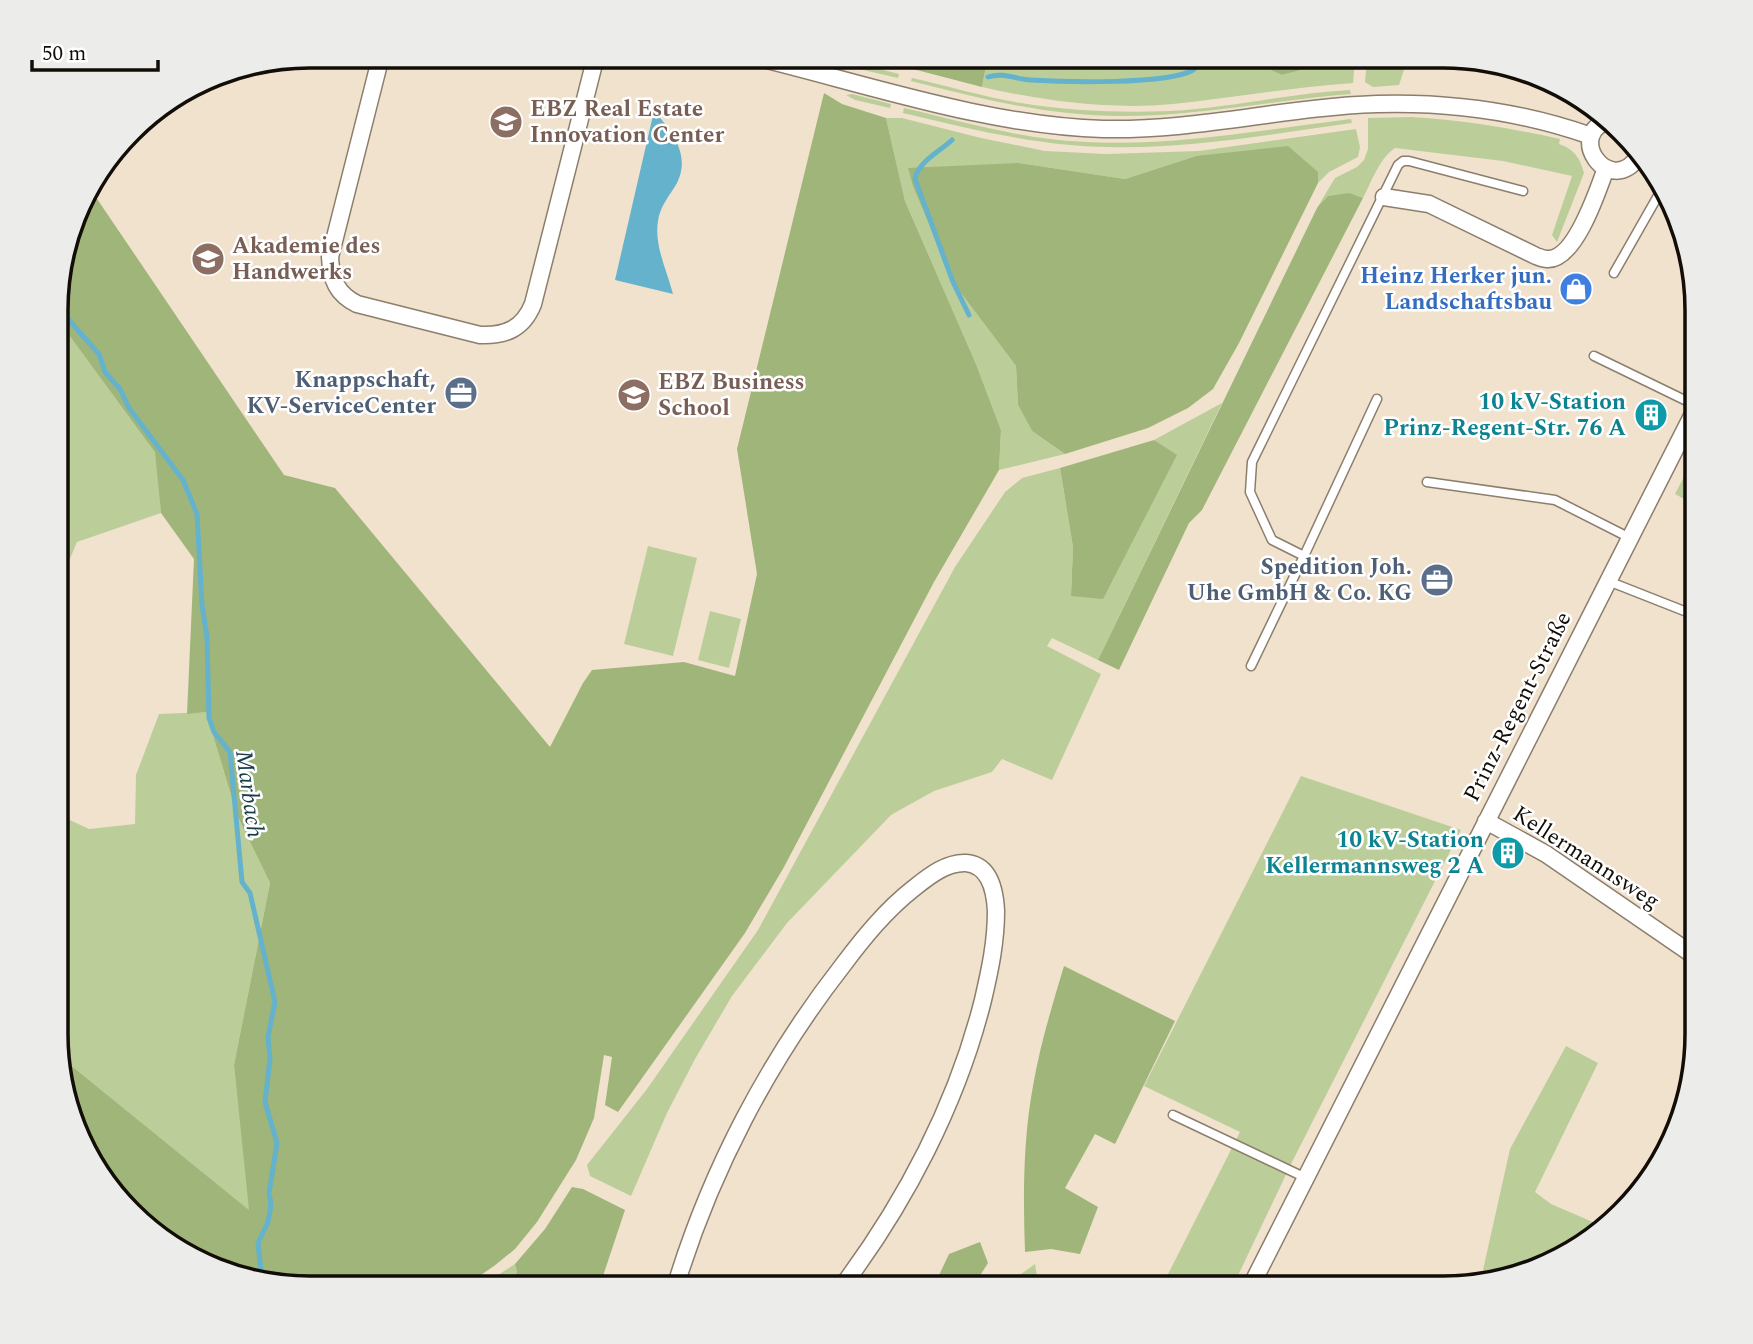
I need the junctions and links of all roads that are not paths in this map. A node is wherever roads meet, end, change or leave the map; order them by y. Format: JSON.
{"nodes":[{"id":1,"x":378,"y":68,"type":"edge"},
{"id":2,"x":593,"y":68,"type":"edge"},
{"id":3,"x":801,"y":68,"type":"edge"},
{"id":4,"x":1599,"y":126,"type":"edge"},
{"id":5,"x":1591,"y":136,"type":"junction"},
{"id":6,"x":1634,"y":163,"type":"edge"},
{"id":7,"x":1606,"y":169,"type":"junction"},
{"id":8,"x":1523,"y":191,"type":"dead end"},
{"id":9,"x":1384,"y":197,"type":"junction"},
{"id":10,"x":1657,"y":198,"type":"edge"},
{"id":11,"x":1614,"y":273,"type":"dead end"},
{"id":12,"x":1594,"y":356,"type":"dead end"},
{"id":13,"x":1377,"y":399,"type":"dead end"},
{"id":14,"x":1685,"y":400,"type":"edge"},
{"id":15,"x":1685,"y":430,"type":"edge"},
{"id":16,"x":1427,"y":482,"type":"dead end"},
{"id":17,"x":1630,"y":538,"type":"junction"},
{"id":18,"x":1304,"y":556,"type":"junction"},
{"id":19,"x":1608,"y":580,"type":"junction"},
{"id":20,"x":1685,"y":612,"type":"edge"},
{"id":21,"x":1251,"y":666,"type":"dead end"},
{"id":22,"x":1486,"y":821,"type":"junction"},
{"id":23,"x":1684,"y":949,"type":"edge"},
{"id":24,"x":1173,"y":1115,"type":"dead end"},
{"id":25,"x":1306,"y":1178,"type":"junction"},
{"id":26,"x":679,"y":1275,"type":"edge"},
{"id":27,"x":850,"y":1275,"type":"edge"},
{"id":28,"x":1256,"y":1276,"type":"edge"}],
"edges":[{"from":1,"to":2,"type":"street"},
{"from":3,"to":5,"type":"street"},
{"from":4,"to":5,"type":"street"},
{"from":5,"to":7,"type":"street"},
{"from":6,"to":7,"type":"street"},
{"from":7,"to":9,"type":"street"},
{"from":8,"to":9,"type":"lane"},
{"from":9,"to":18,"type":"lane"},
{"from":10,"to":11,"type":"lane"},
{"from":12,"to":14,"type":"lane"},
{"from":13,"to":18,"type":"lane"},
{"from":15,"to":17,"type":"street","name":"Prinz-Regent-Straße"},
{"from":16,"to":17,"type":"lane"},
{"from":17,"to":19,"type":"street","name":"Prinz-Regent-Straße"},
{"from":18,"to":21,"type":"lane"},
{"from":19,"to":20,"type":"lane"},
{"from":19,"to":22,"type":"street","name":"Prinz-Regent-Straße"},
{"from":22,"to":23,"type":"street","name":"Kellermannsweg"},
{"from":22,"to":25,"type":"street","name":"Prinz-Regent-Straße"},
{"from":24,"to":25,"type":"lane"},
{"from":25,"to":28,"type":"street","name":"Prinz-Regent-Straße"},
{"from":26,"to":27,"type":"street"}]}
